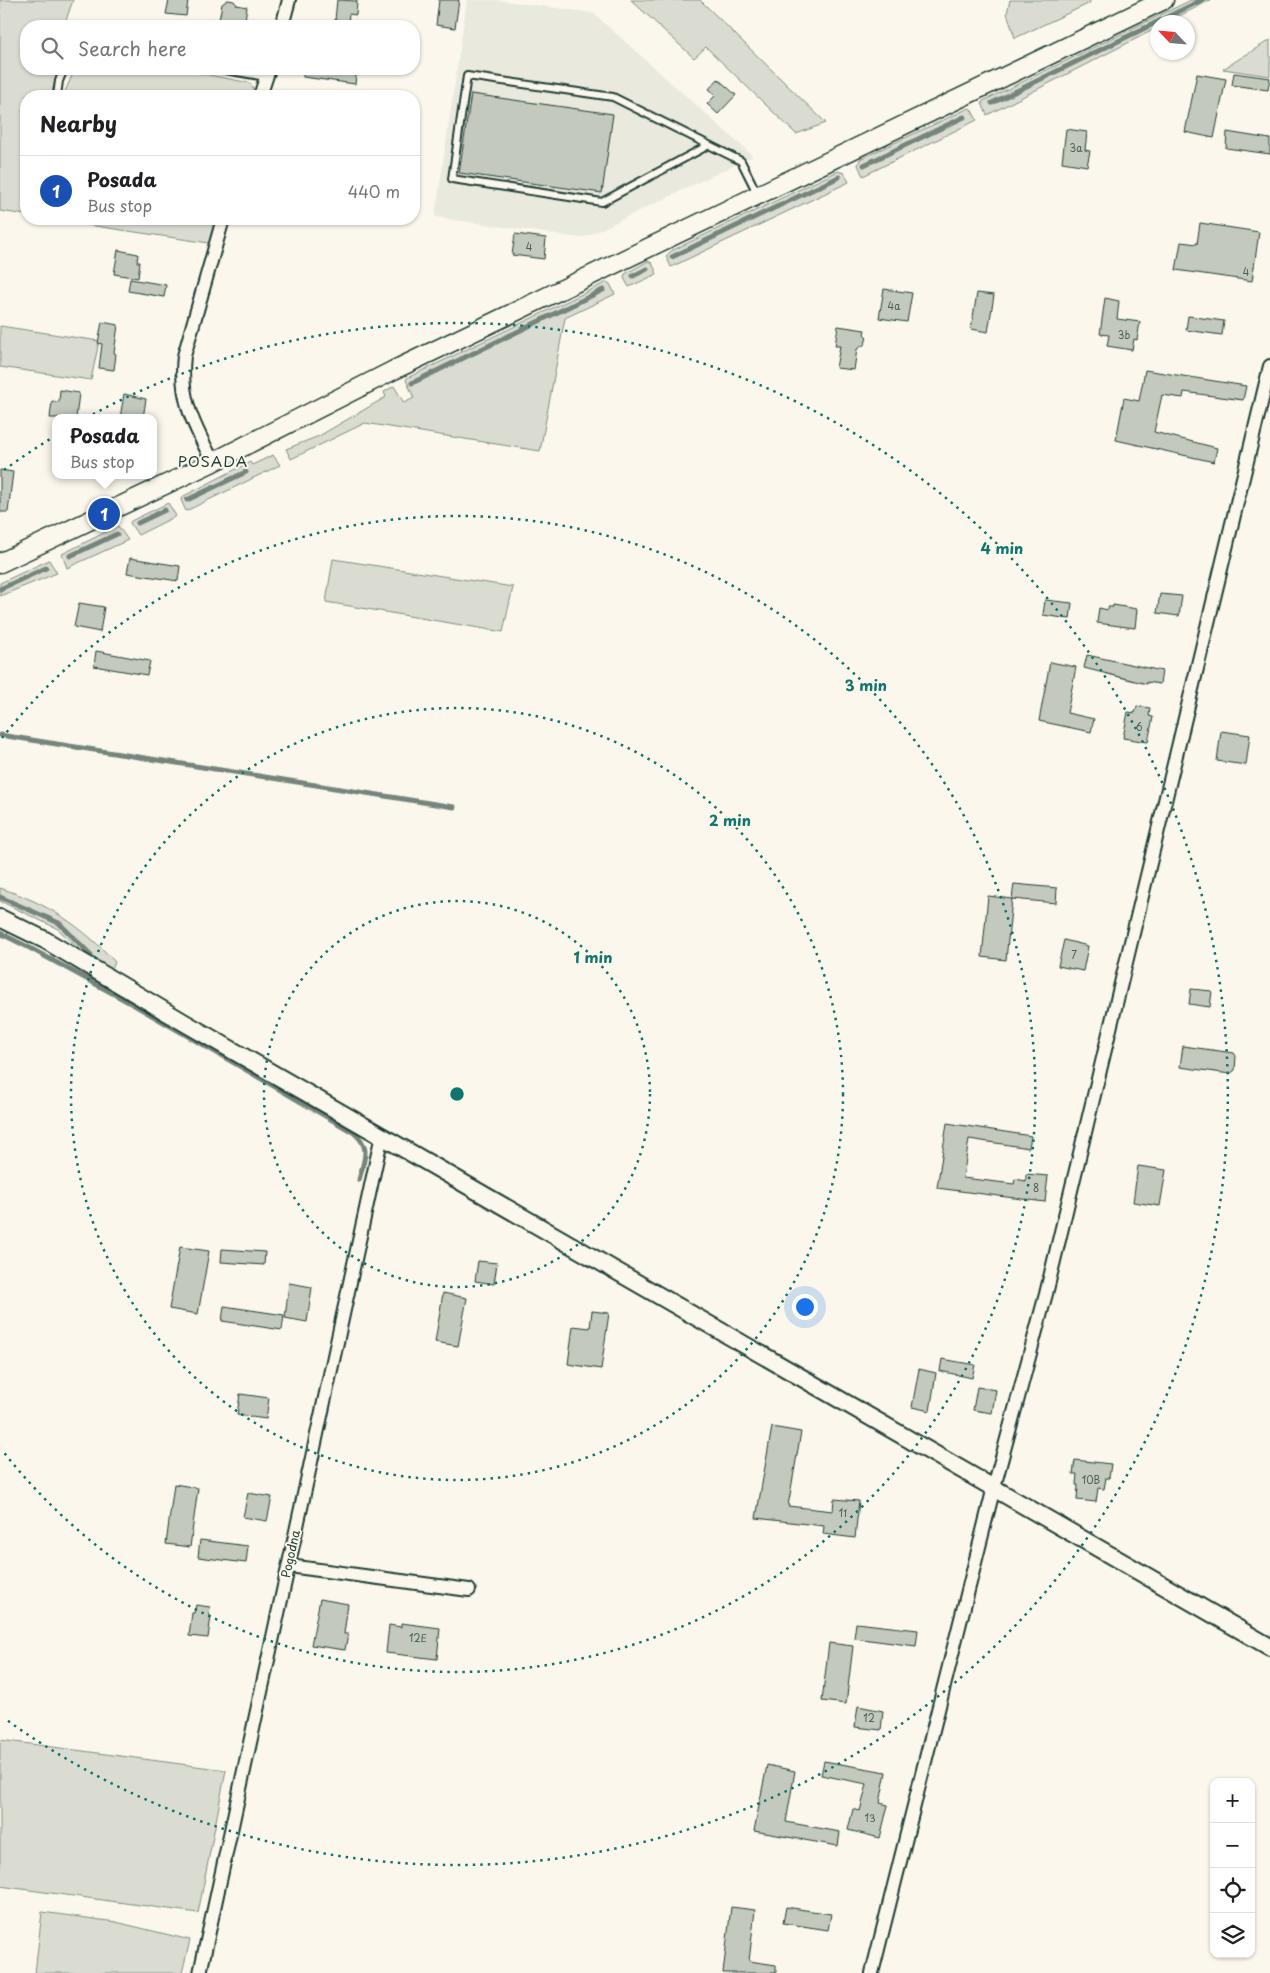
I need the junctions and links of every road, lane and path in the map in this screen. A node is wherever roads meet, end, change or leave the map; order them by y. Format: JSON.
{"nodes":[{"id":1,"x":290,"y":0,"type":"edge"},
{"id":2,"x":1164,"y":0,"type":"edge"},
{"id":3,"x":284,"y":20,"type":"edge"},
{"id":4,"x":62,"y":75,"type":"edge"},
{"id":5,"x":266,"y":75,"type":"edge"},
{"id":6,"x":58,"y":90,"type":"edge"},
{"id":7,"x":262,"y":90,"type":"edge"},
{"id":8,"x":709,"y":145,"type":"junction"},
{"id":9,"x":758,"y":196,"type":"junction"},
{"id":10,"x":221,"y":225,"type":"edge"},
{"id":11,"x":1270,"y":366,"type":"edge"},
{"id":12,"x":213,"y":462,"type":"junction"},
{"id":13,"x":0,"y":564,"type":"edge"},
{"id":14,"x":0,"y":918,"type":"edge"},
{"id":15,"x":382,"y":1135,"type":"junction"},
{"id":16,"x":994,"y":1488,"type":"junction"},
{"id":17,"x":289,"y":1566,"type":"junction"},
{"id":18,"x":469,"y":1590,"type":"dead end"},
{"id":19,"x":1270,"y":1647,"type":"edge"},
{"id":20,"x":200,"y":1973,"type":"edge"},
{"id":21,"x":872,"y":1973,"type":"edge"}],
"edges":[{"from":1,"to":3,"type":"street"},
{"from":2,"to":9,"type":"main road"},
{"from":4,"to":6,"type":"lane"},
{"from":5,"to":7,"type":"street"},
{"from":8,"to":8,"type":"lane"},
{"from":8,"to":9,"type":"lane"},
{"from":9,"to":12,"type":"main road"},
{"from":10,"to":12,"type":"street"},
{"from":11,"to":16,"type":"street"},
{"from":12,"to":13,"type":"main road"},
{"from":14,"to":15,"type":"street"},
{"from":15,"to":16,"type":"street"},
{"from":15,"to":17,"type":"street","name":"Pogodna"},
{"from":16,"to":19,"type":"street"},
{"from":16,"to":21,"type":"street"},
{"from":17,"to":18,"type":"street"},
{"from":17,"to":20,"type":"street","name":"Pogodna"}]}
